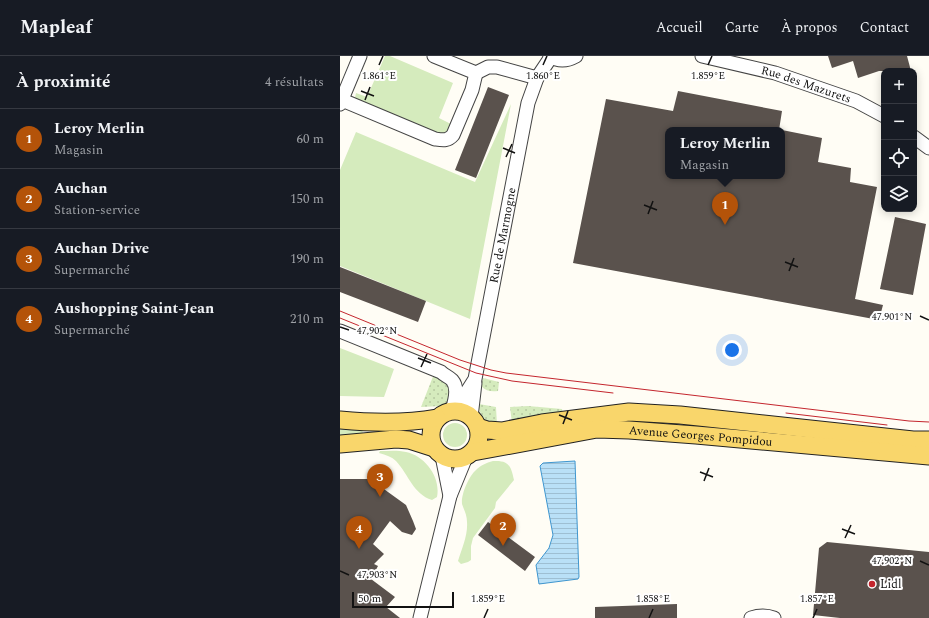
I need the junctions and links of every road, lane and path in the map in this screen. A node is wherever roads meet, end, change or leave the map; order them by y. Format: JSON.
{"nodes":[{"id":1,"x":360,"y":56,"type":"edge"},
{"id":2,"x":434,"y":56,"type":"edge"},
{"id":3,"x":576,"y":56,"type":"edge"},
{"id":4,"x":702,"y":56,"type":"edge"},
{"id":5,"x":551,"y":57,"type":"edge"},
{"id":6,"x":476,"y":73,"type":"junction"},
{"id":7,"x":537,"y":78,"type":"junction"},
{"id":8,"x":341,"y":102,"type":"edge"},
{"id":9,"x":881,"y":114,"type":"edge"},
{"id":10,"x":917,"y":139,"type":"edge"},
{"id":11,"x":929,"y":148,"type":"edge"},
{"id":12,"x":340,"y":331,"type":"edge"},
{"id":13,"x":475,"y":379,"type":"junction"},
{"id":14,"x":444,"y":415,"type":"junction"},
{"id":15,"x":340,"y":420,"type":"edge"},
{"id":16,"x":474,"y":422,"type":"junction"},
{"id":17,"x":929,"y":440,"type":"edge"},
{"id":18,"x":340,"y":444,"type":"edge"},
{"id":19,"x":438,"y":452,"type":"junction"},
{"id":20,"x":469,"y":455,"type":"junction"},
{"id":21,"x":929,"y":456,"type":"edge"},
{"id":22,"x":450,"y":496,"type":"junction"},
{"id":23,"x":420,"y":618,"type":"edge"},
{"id":24,"x":752,"y":618,"type":"edge"},
{"id":25,"x":774,"y":618,"type":"edge"}],
"edges":[{"from":1,"to":8,"type":"street"},
{"from":2,"to":6,"type":"street"},
{"from":3,"to":5,"type":"street"},
{"from":4,"to":9,"type":"street","name":"Rue des Mazurets"},
{"from":5,"to":7,"type":"street","name":"Rue de Marmogne"},
{"from":6,"to":7,"type":"street"},
{"from":6,"to":8,"type":"street"},
{"from":7,"to":13,"type":"street","name":"Rue de Marmogne"},
{"from":10,"to":11,"type":"street"},
{"from":12,"to":14,"type":"street"},
{"from":13,"to":14,"type":"street","name":"Rue de Marmogne"},
{"from":13,"to":16,"type":"street"},
{"from":14,"to":15,"type":"main road"},
{"from":14,"to":16,"type":"main road"},
{"from":14,"to":19,"type":"main road"},
{"from":16,"to":17,"type":"main road","name":"Avenue Georges Pompidou"},
{"from":16,"to":20,"type":"main road"},
{"from":18,"to":19,"type":"main road"},
{"from":19,"to":20,"type":"main road"},
{"from":19,"to":22,"type":"street"},
{"from":20,"to":21,"type":"main road","name":"Avenue Georges Pompidou"},
{"from":20,"to":22,"type":"street"},
{"from":22,"to":23,"type":"street"},
{"from":24,"to":25,"type":"street"}]}
